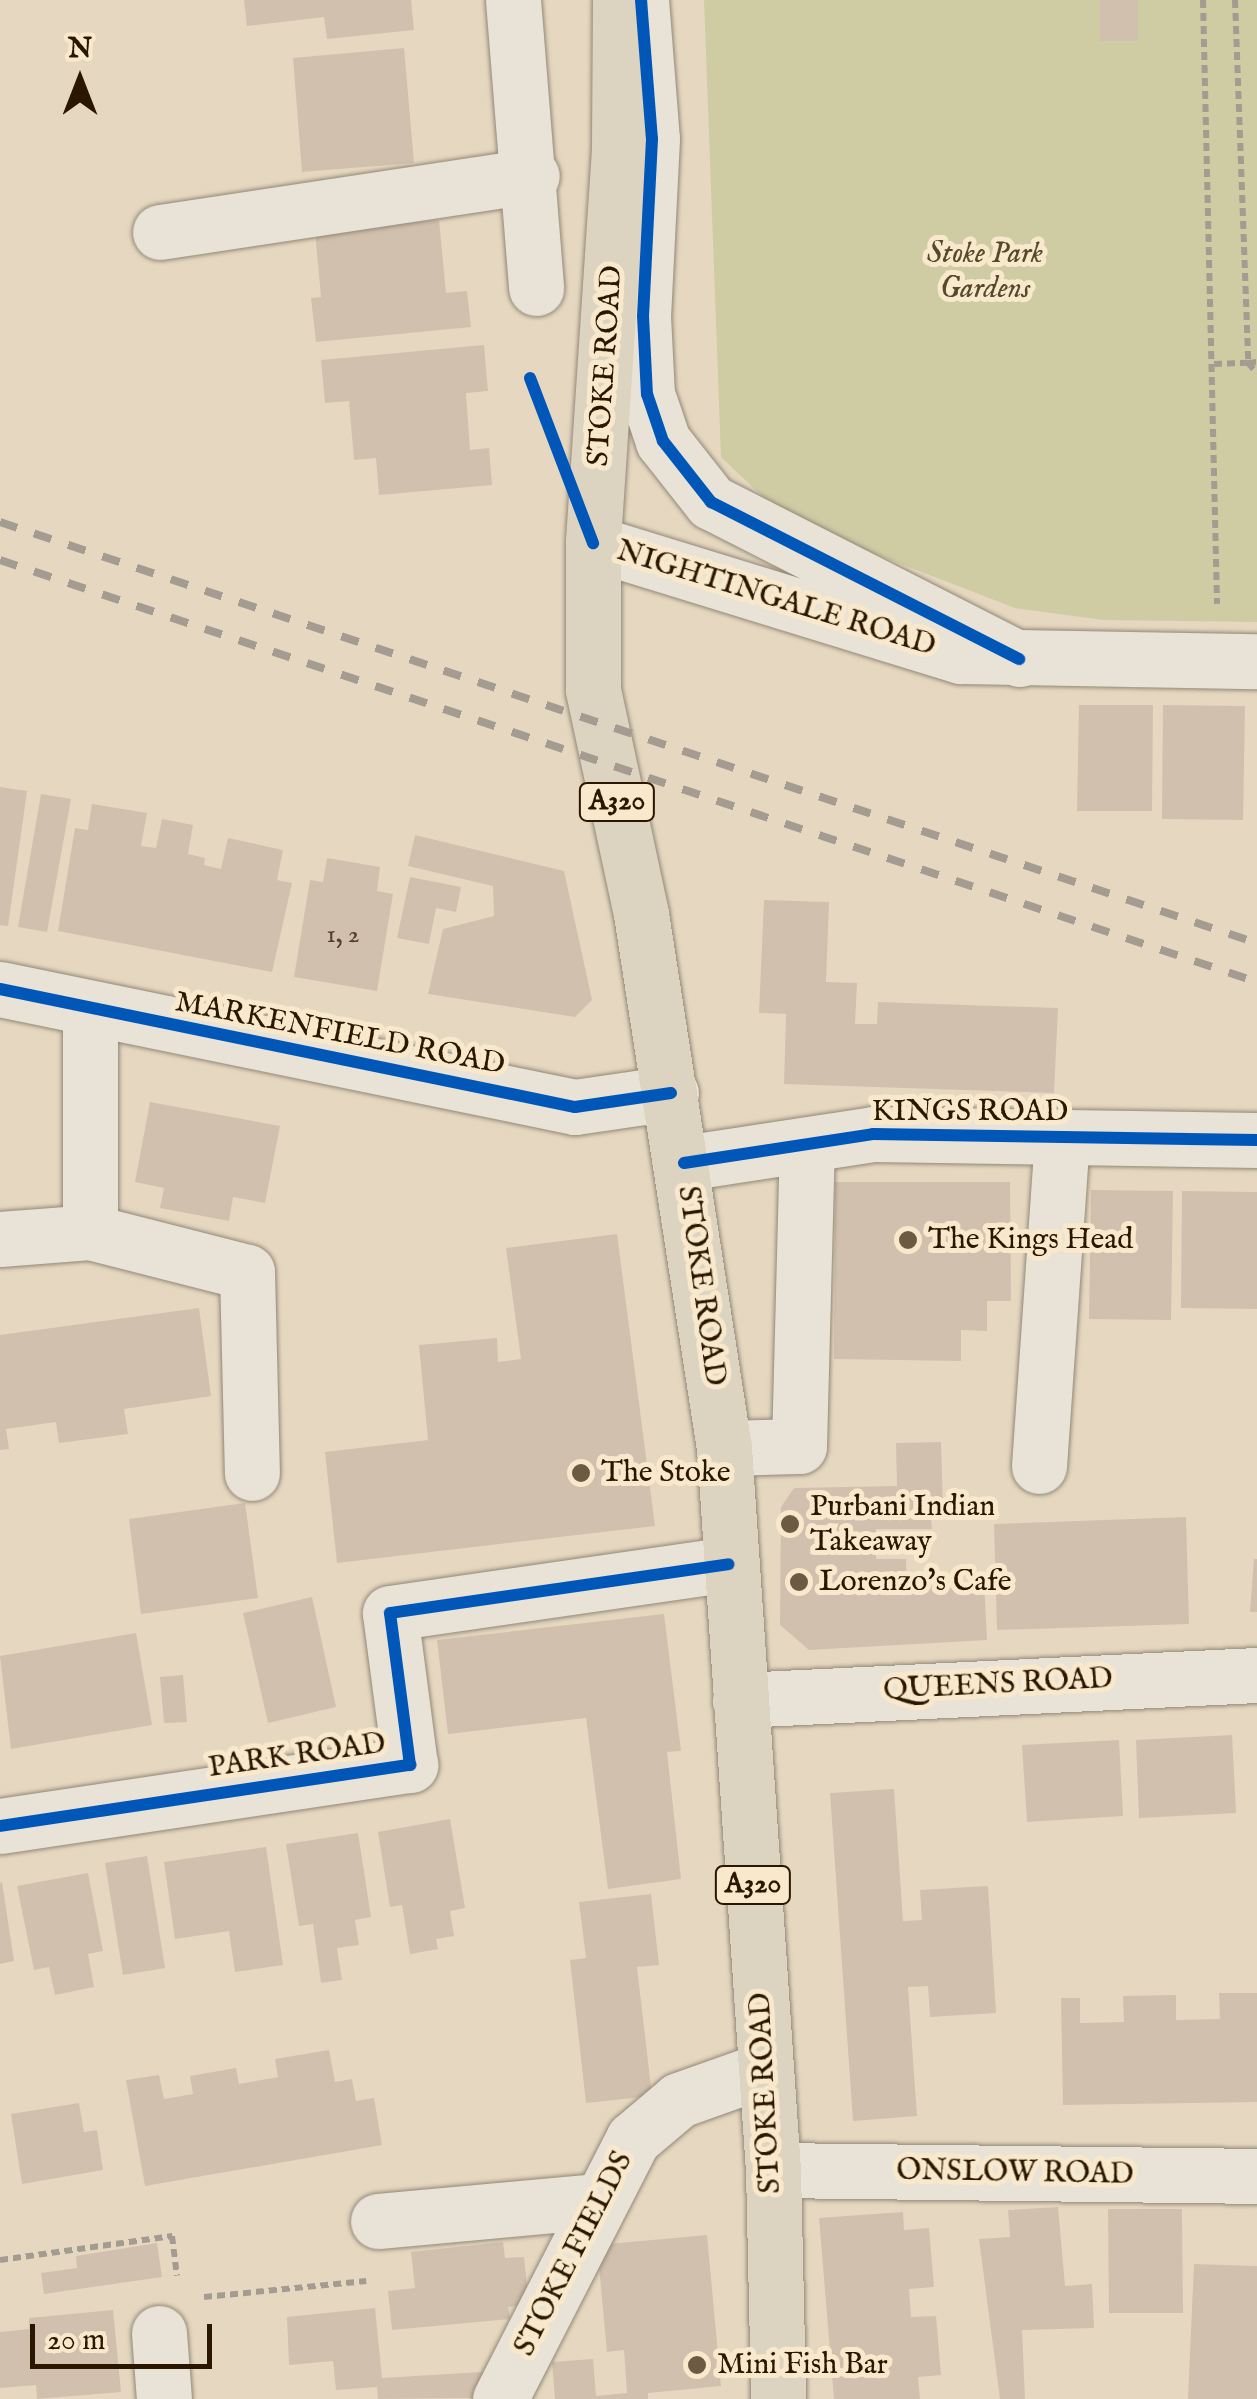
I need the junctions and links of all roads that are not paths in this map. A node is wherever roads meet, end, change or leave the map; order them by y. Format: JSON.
{"nodes":[{"id":1,"x":513,"y":0,"type":"edge"},
{"id":2,"x":620,"y":0,"type":"edge"},
{"id":3,"x":641,"y":0,"type":"edge"},
{"id":4,"x":532,"y":176,"type":"junction"},
{"id":5,"x":160,"y":232,"type":"dead end"},
{"id":6,"x":536,"y":288,"type":"dead end"},
{"id":7,"x":592,"y":542,"type":"junction"},
{"id":8,"x":1019,"y":659,"type":"junction"},
{"id":9,"x":1237,"y":661,"type":"edge"},
{"id":10,"x":0,"y":989,"type":"edge"},
{"id":11,"x":90,"y":1009,"type":"junction"},
{"id":12,"x":670,"y":1093,"type":"junction"},
{"id":13,"x":1062,"y":1136,"type":"junction"},
{"id":14,"x":1257,"y":1140,"type":"edge"},
{"id":15,"x":808,"y":1145,"type":"junction"},
{"id":16,"x":684,"y":1163,"type":"junction"},
{"id":17,"x":90,"y":1232,"type":"junction"},
{"id":18,"x":0,"y":1239,"type":"edge"},
{"id":19,"x":724,"y":1448,"type":"junction"},
{"id":20,"x":1039,"y":1466,"type":"dead end"},
{"id":21,"x":252,"y":1473,"type":"dead end"},
{"id":22,"x":728,"y":1564,"type":"junction"},
{"id":23,"x":1257,"y":1675,"type":"edge"},
{"id":24,"x":740,"y":1700,"type":"junction"},
{"id":25,"x":0,"y":1826,"type":"edge"},
{"id":26,"x":766,"y":2069,"type":"junction"},
{"id":27,"x":772,"y":2170,"type":"junction"},
{"id":28,"x":1257,"y":2176,"type":"edge"},
{"id":29,"x":596,"y":2201,"type":"junction"},
{"id":30,"x":378,"y":2221,"type":"road end"},
{"id":31,"x":158,"y":2333,"type":"dead end"},
{"id":32,"x":164,"y":2399,"type":"edge"},
{"id":33,"x":500,"y":2399,"type":"edge"},
{"id":34,"x":778,"y":2399,"type":"edge"}],
"edges":[{"from":1,"to":4,"type":"street"},
{"from":2,"to":7,"type":"main road","name":"STOKE ROAD","number":"A320"},
{"from":3,"to":8,"type":"street","name":"NIGHTINGALE ROAD"},
{"from":4,"to":5,"type":"street"},
{"from":4,"to":6,"type":"street"},
{"from":7,"to":8,"type":"street","name":"NIGHTINGALE ROAD"},
{"from":7,"to":12,"type":"main road","name":"STOKE ROAD","number":"A320"},
{"from":8,"to":9,"type":"street","name":"NIGHTINGALE ROAD"},
{"from":10,"to":11,"type":"street","name":"MARKENFIELD ROAD"},
{"from":11,"to":12,"type":"street","name":"MARKENFIELD ROAD"},
{"from":11,"to":17,"type":"street"},
{"from":12,"to":16,"type":"main road","name":"STOKE ROAD","number":"A320"},
{"from":13,"to":14,"type":"street","name":"KINGS ROAD"},
{"from":13,"to":15,"type":"street","name":"KINGS ROAD"},
{"from":13,"to":20,"type":"street"},
{"from":15,"to":16,"type":"street","name":"KINGS ROAD"},
{"from":15,"to":19,"type":"street"},
{"from":16,"to":19,"type":"main road","name":"STOKE ROAD","number":"A320"},
{"from":17,"to":18,"type":"street"},
{"from":17,"to":21,"type":"street"},
{"from":19,"to":22,"type":"main road","name":"STOKE ROAD","number":"A320"},
{"from":22,"to":24,"type":"main road","name":"STOKE ROAD","number":"A320"},
{"from":22,"to":25,"type":"street","name":"PARK ROAD"},
{"from":23,"to":24,"type":"street","name":"QUEENS ROAD"},
{"from":24,"to":26,"type":"main road","name":"STOKE ROAD","number":"A320"},
{"from":26,"to":27,"type":"main road","name":"STOKE ROAD","number":"A320"},
{"from":26,"to":29,"type":"street","name":"STOKE FIELDS"},
{"from":27,"to":28,"type":"street","name":"ONSLOW ROAD"},
{"from":27,"to":34,"type":"main road","name":"STOKE ROAD","number":"A320"},
{"from":29,"to":30,"type":"street"},
{"from":29,"to":33,"type":"street","name":"STOKE FIELDS"},
{"from":31,"to":32,"type":"street"}]}
